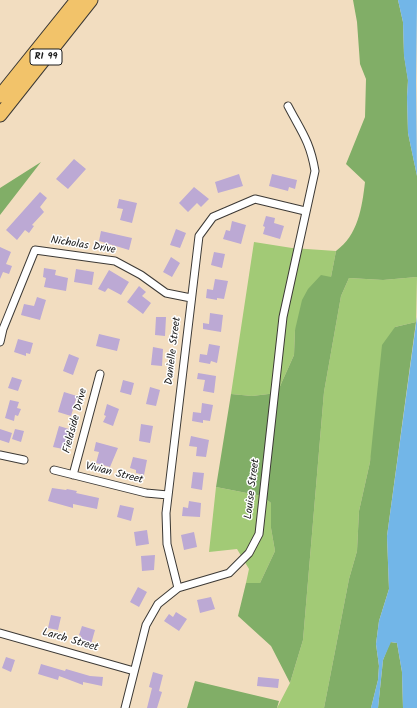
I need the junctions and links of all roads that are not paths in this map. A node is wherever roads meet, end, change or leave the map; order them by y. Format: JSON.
{"nodes":[{"id":1,"x":77,"y":0,"type":"edge"},
{"id":2,"x":91,"y":0,"type":"edge"},
{"id":3,"x":0,"y":96,"type":"edge"},
{"id":4,"x":288,"y":106,"type":"dead end"},
{"id":5,"x":0,"y":115,"type":"edge"},
{"id":6,"x":305,"y":211,"type":"junction"},
{"id":7,"x":191,"y":298,"type":"junction"},
{"id":8,"x":0,"y":342,"type":"edge"},
{"id":9,"x":100,"y":374,"type":"dead end"},
{"id":10,"x":0,"y":454,"type":"edge"},
{"id":11,"x":24,"y":460,"type":"dead end"},
{"id":12,"x":54,"y":470,"type":"dead end"},
{"id":13,"x":73,"y":475,"type":"junction"},
{"id":14,"x":168,"y":495,"type":"junction"},
{"id":15,"x":178,"y":588,"type":"junction"},
{"id":16,"x":0,"y":633,"type":"edge"},
{"id":17,"x":134,"y":671,"type":"junction"},
{"id":18,"x":125,"y":708,"type":"edge"}],
"edges":[{"from":1,"to":3,"type":"highway","number":"RI 99"},
{"from":2,"to":5,"type":"highway","number":"RI 99"},
{"from":4,"to":6,"type":"street","name":"Louise Street"},
{"from":6,"to":7,"type":"street","name":"Danielle Street"},
{"from":6,"to":15,"type":"street","name":"Louise Street"},
{"from":7,"to":8,"type":"street","name":"Nicholas Drive"},
{"from":7,"to":14,"type":"street","name":"Danielle Street"},
{"from":9,"to":13,"type":"street","name":"Fieldside Drive"},
{"from":10,"to":11,"type":"street"},
{"from":12,"to":13,"type":"street","name":"Vivian Street"},
{"from":13,"to":14,"type":"street","name":"Vivian Street"},
{"from":14,"to":15,"type":"street","name":"Danielle Street"},
{"from":15,"to":17,"type":"street","name":"Louise Street"},
{"from":16,"to":17,"type":"street","name":"Larch Street"},
{"from":17,"to":18,"type":"street","name":"Louise Street"}]}
